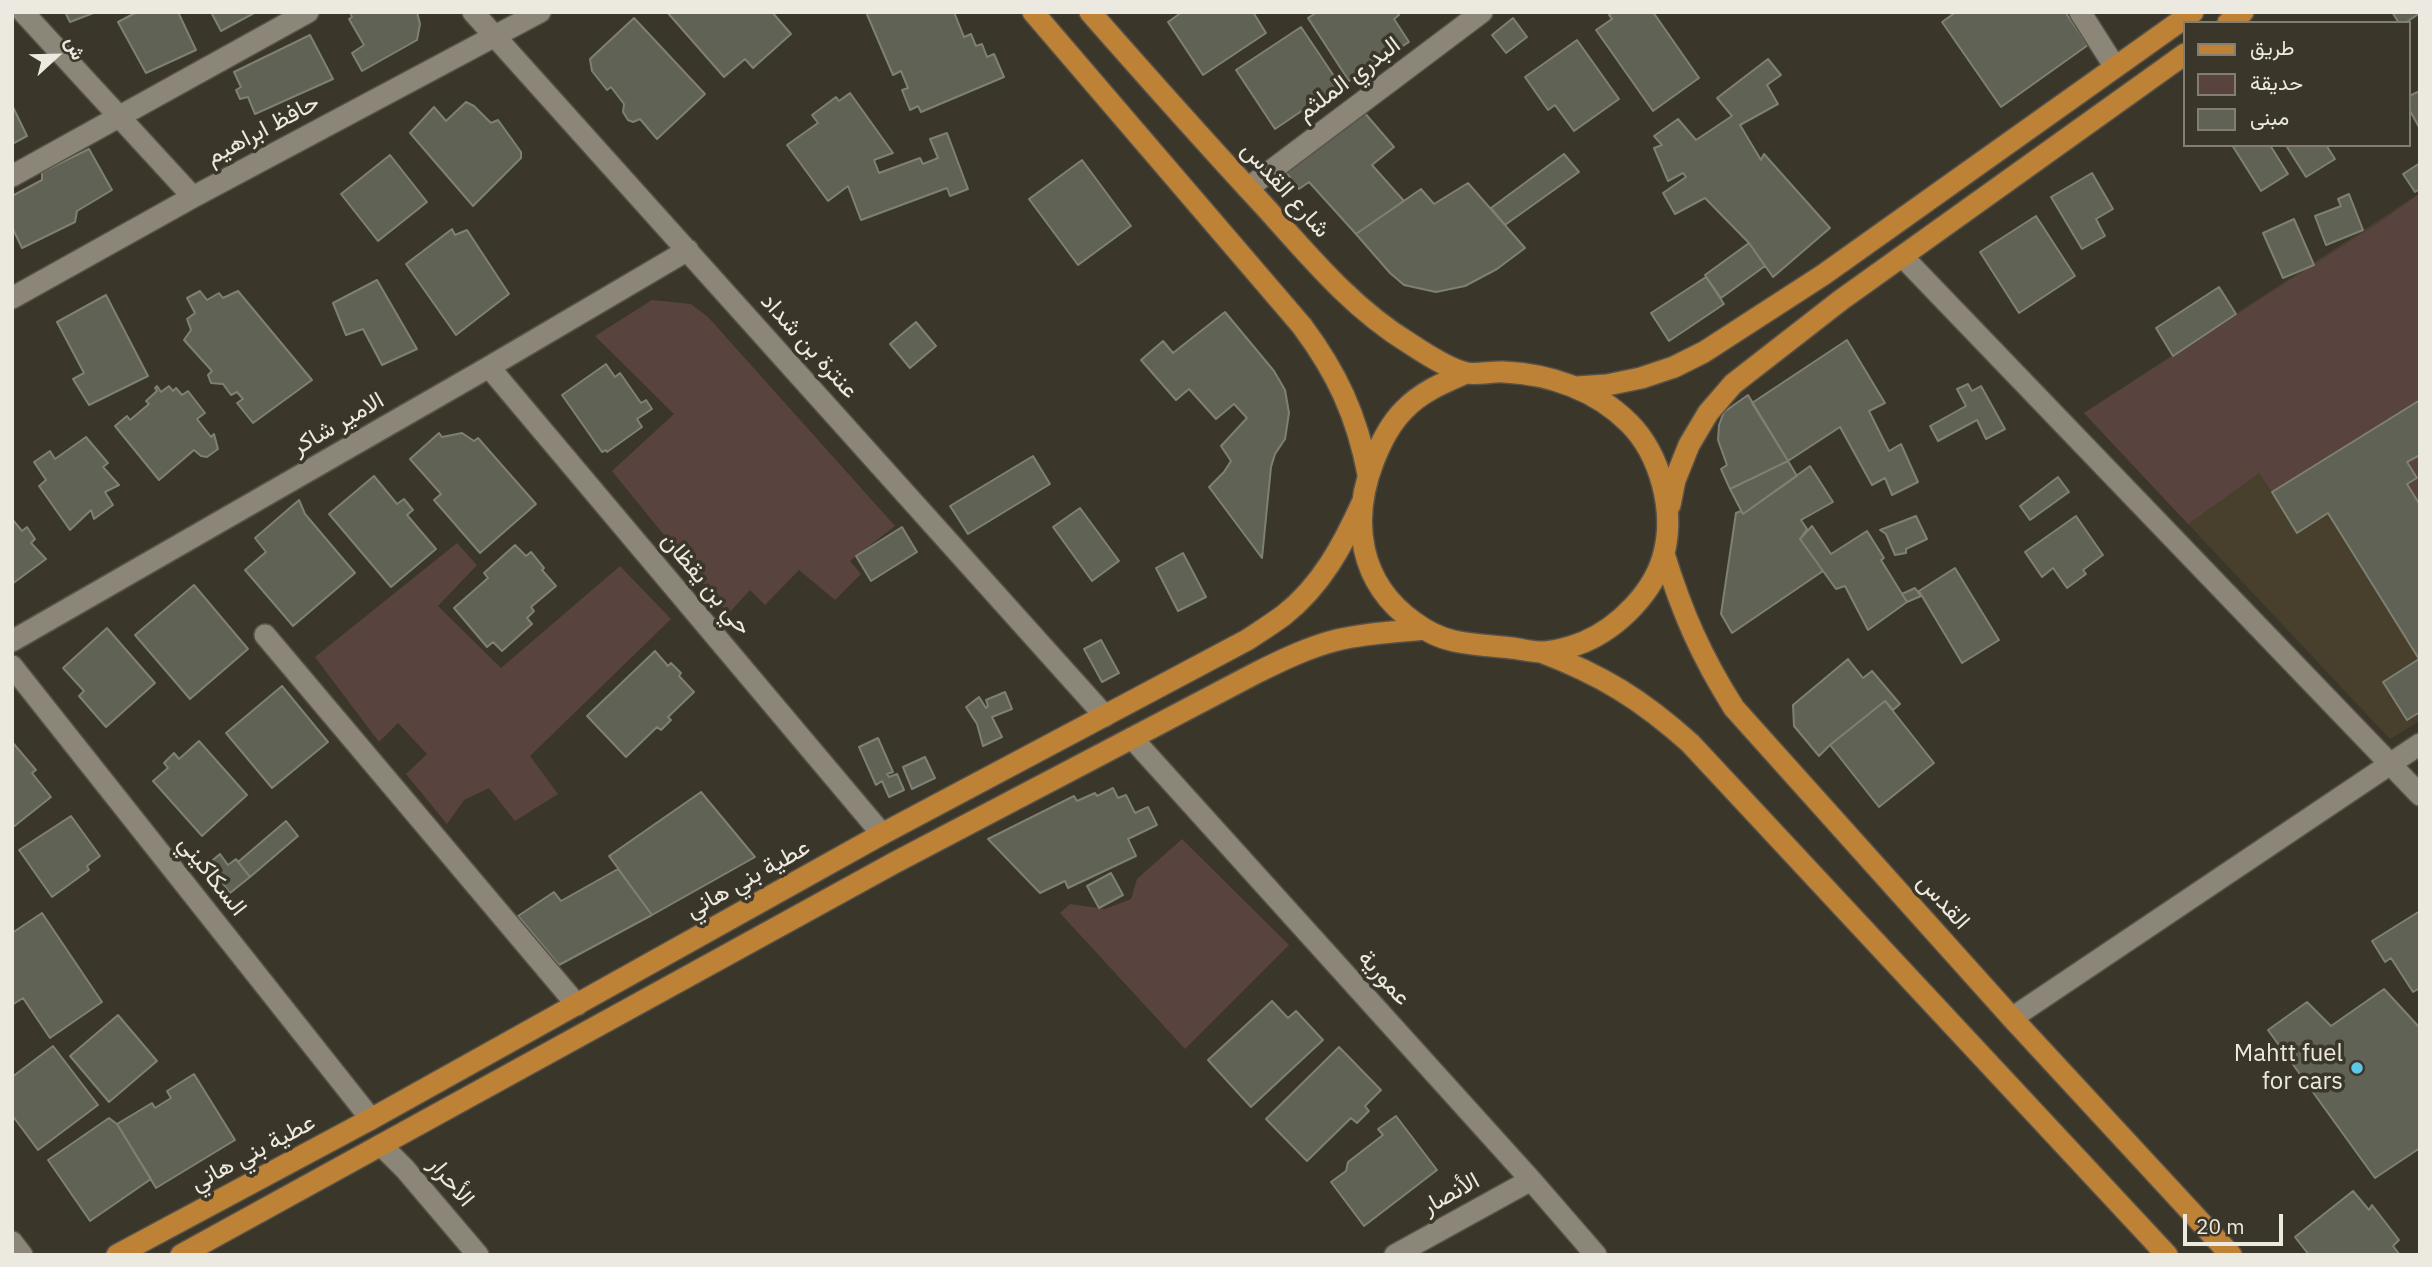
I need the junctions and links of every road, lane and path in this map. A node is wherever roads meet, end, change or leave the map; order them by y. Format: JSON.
{"nodes":[{"id":1,"x":23,"y":12,"type":"edge"},
{"id":2,"x":308,"y":12,"type":"edge"},
{"id":3,"x":473,"y":12,"type":"edge"},
{"id":4,"x":540,"y":12,"type":"edge"},
{"id":5,"x":1032,"y":12,"type":"edge"},
{"id":6,"x":1090,"y":12,"type":"edge"},
{"id":7,"x":1482,"y":12,"type":"edge"},
{"id":8,"x":2080,"y":12,"type":"edge"},
{"id":9,"x":2193,"y":12,"type":"edge"},
{"id":10,"x":495,"y":36,"type":"junction"},
{"id":11,"x":2184,"y":55,"type":"edge"},
{"id":12,"x":2115,"y":67,"type":"junction"},
{"id":13,"x":119,"y":116,"type":"junction"},
{"id":14,"x":12,"y":176,"type":"edge"},
{"id":15,"x":1248,"y":188,"type":"junction"},
{"id":16,"x":193,"y":197,"type":"junction"},
{"id":17,"x":688,"y":250,"type":"junction"},
{"id":18,"x":1903,"y":257,"type":"junction"},
{"id":19,"x":12,"y":298,"type":"edge"},
{"id":20,"x":489,"y":367,"type":"junction"},
{"id":21,"x":1466,"y":373,"type":"junction"},
{"id":22,"x":1577,"y":387,"type":"junction"},
{"id":23,"x":1368,"y":474,"type":"junction"},
{"id":24,"x":1362,"y":503,"type":"junction"},
{"id":25,"x":1667,"y":518,"type":"junction"},
{"id":26,"x":1664,"y":554,"type":"junction"},
{"id":27,"x":1424,"y":629,"type":"junction"},
{"id":28,"x":265,"y":635,"type":"dead end"},
{"id":29,"x":12,"y":641,"type":"edge"},
{"id":30,"x":1541,"y":652,"type":"junction"},
{"id":31,"x":12,"y":666,"type":"edge"},
{"id":32,"x":1105,"y":716,"type":"junction"},
{"id":33,"x":1132,"y":738,"type":"junction"},
{"id":34,"x":2420,"y":744,"type":"edge"},
{"id":35,"x":2389,"y":764,"type":"junction"},
{"id":36,"x":2420,"y":795,"type":"edge"},
{"id":37,"x":882,"y":834,"type":"junction"},
{"id":38,"x":577,"y":1005,"type":"junction"},
{"id":39,"x":2012,"y":1018,"type":"junction"},
{"id":40,"x":371,"y":1119,"type":"junction"},
{"id":41,"x":381,"y":1145,"type":"junction"},
{"id":42,"x":1531,"y":1180,"type":"junction"},
{"id":43,"x":12,"y":1242,"type":"edge"},
{"id":44,"x":22,"y":1255,"type":"edge"},
{"id":45,"x":117,"y":1255,"type":"edge"},
{"id":46,"x":181,"y":1255,"type":"edge"},
{"id":47,"x":478,"y":1255,"type":"edge"},
{"id":48,"x":1395,"y":1255,"type":"edge"},
{"id":49,"x":1597,"y":1255,"type":"edge"},
{"id":50,"x":2167,"y":1255,"type":"edge"},
{"id":51,"x":2231,"y":1255,"type":"edge"}],
"edges":[{"from":1,"to":13,"type":"street"},
{"from":2,"to":13,"type":"street"},
{"from":3,"to":10,"type":"street","name":"عنترة بن شداد"},
{"from":4,"to":10,"type":"street","name":"حافظ ابراهيم"},
{"from":5,"to":23,"type":"main road"},
{"from":6,"to":15,"type":"main road","name":"شارع القدس"},
{"from":7,"to":15,"type":"street","name":"البدري الملثم"},
{"from":8,"to":12,"type":"street"},
{"from":9,"to":12,"type":"main road"},
{"from":10,"to":16,"type":"street","name":"حافظ ابراهيم"},
{"from":10,"to":17,"type":"street","name":"عنترة بن شداد"},
{"from":11,"to":18,"type":"main road"},
{"from":12,"to":22,"type":"main road"},
{"from":13,"to":14,"type":"street"},
{"from":13,"to":16,"type":"street"},
{"from":15,"to":21,"type":"main road","name":"شارع القدس"},
{"from":16,"to":19,"type":"street","name":"حافظ ابراهيم"},
{"from":17,"to":20,"type":"street","name":"الامير شاكر"},
{"from":17,"to":32,"type":"street","name":"عنترة بن شداد"},
{"from":18,"to":25,"type":"main road"},
{"from":18,"to":35,"type":"street"},
{"from":20,"to":29,"type":"street","name":"الامير شاكر"},
{"from":20,"to":37,"type":"street","name":"حي بن يقظان"},
{"from":21,"to":22,"type":"main road"},
{"from":21,"to":23,"type":"main road"},
{"from":22,"to":25,"type":"main road"},
{"from":23,"to":24,"type":"main road"},
{"from":24,"to":27,"type":"main road"},
{"from":24,"to":32,"type":"main road","name":"عطية بني هاني"},
{"from":25,"to":26,"type":"main road"},
{"from":26,"to":30,"type":"main road"},
{"from":26,"to":39,"type":"main road","name":"القدس"},
{"from":27,"to":30,"type":"main road"},
{"from":27,"to":33,"type":"main road"},
{"from":28,"to":38,"type":"street"},
{"from":30,"to":50,"type":"main road"},
{"from":31,"to":40,"type":"street","name":"السكاكيني"},
{"from":32,"to":37,"type":"main road","name":"عطية بني هاني"},
{"from":33,"to":41,"type":"main road"},
{"from":33,"to":42,"type":"street","name":"عمورية"},
{"from":34,"to":35,"type":"street"},
{"from":35,"to":36,"type":"street"},
{"from":35,"to":39,"type":"street"},
{"from":37,"to":38,"type":"main road","name":"عطية بني هاني"},
{"from":38,"to":40,"type":"main road","name":"عطية بني هاني"},
{"from":39,"to":51,"type":"main road","name":"القدس"},
{"from":40,"to":45,"type":"main road","name":"عطية بني هاني"},
{"from":41,"to":46,"type":"main road"},
{"from":41,"to":47,"type":"street","name":"الأحرار"},
{"from":42,"to":48,"type":"street","name":"الأنصار"},
{"from":42,"to":49,"type":"street","name":"عمورية"},
{"from":43,"to":44,"type":"street"}]}
